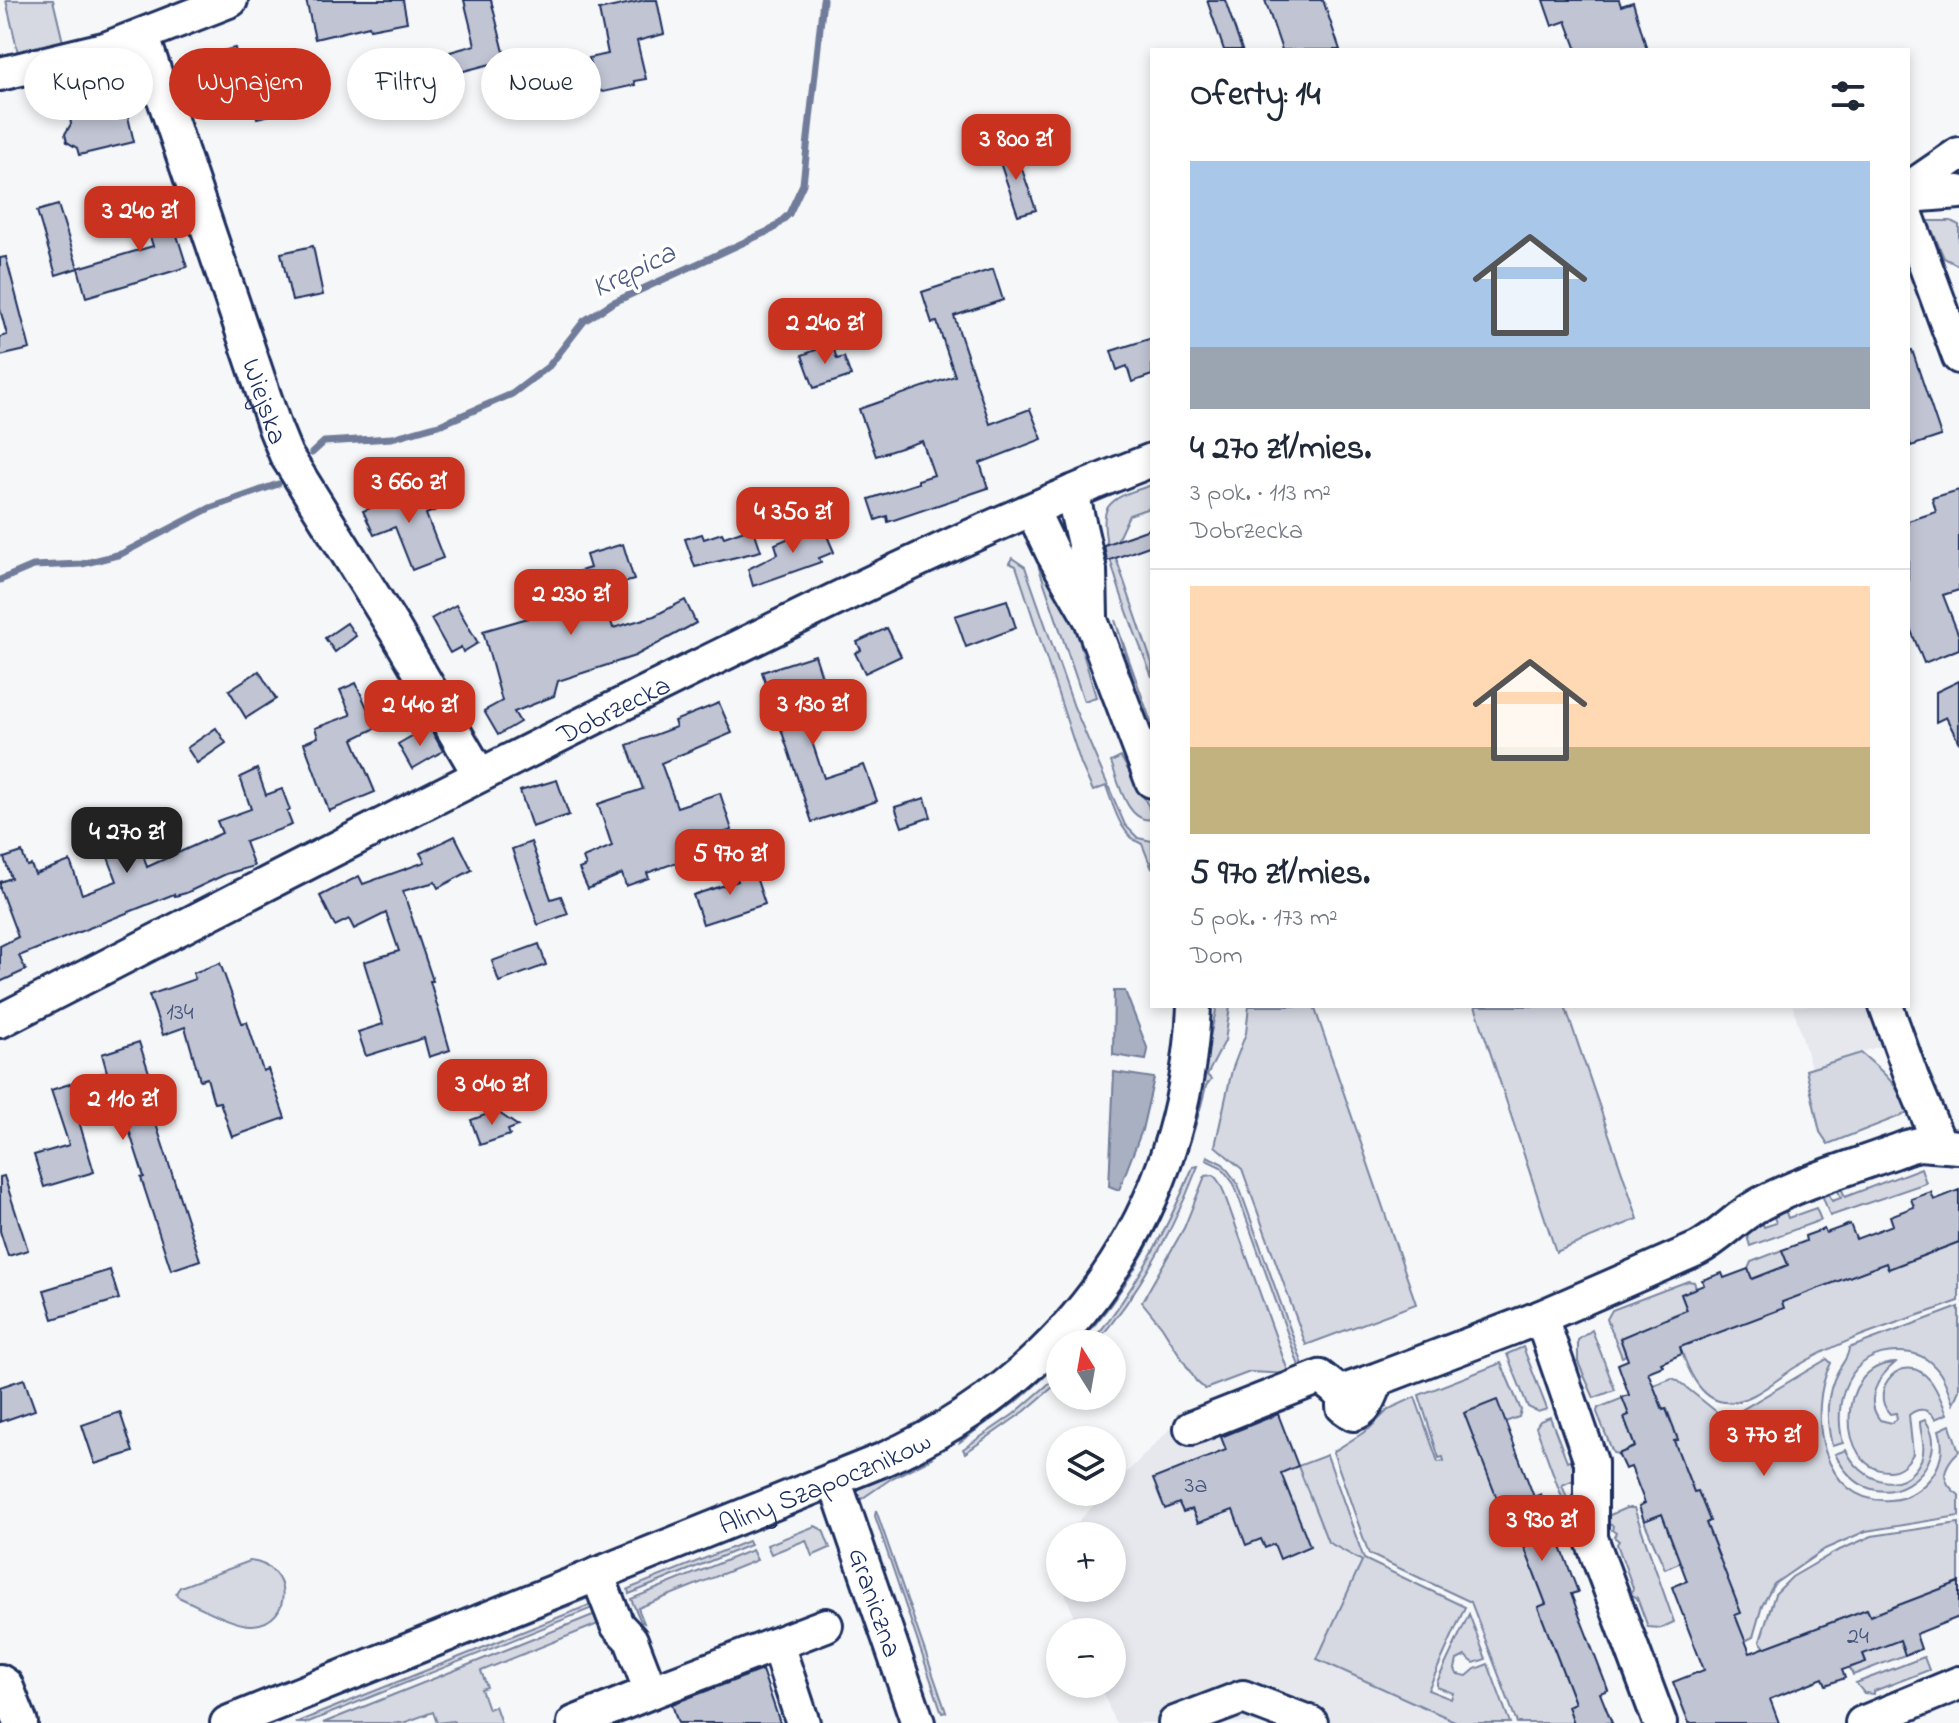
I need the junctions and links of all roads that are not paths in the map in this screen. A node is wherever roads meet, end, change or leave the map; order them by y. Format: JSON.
{"nodes":[{"id":1,"x":231,"y":0,"type":"edge"},
{"id":2,"x":143,"y":37,"type":"junction"},
{"id":3,"x":0,"y":74,"type":"edge"},
{"id":4,"x":1959,"y":154,"type":"edge"},
{"id":5,"x":1910,"y":188,"type":"edge"},
{"id":6,"x":1959,"y":192,"type":"edge"},
{"id":7,"x":1910,"y":196,"type":"edge"},
{"id":8,"x":1910,"y":223,"type":"edge"},
{"id":9,"x":1959,"y":357,"type":"edge"},
{"id":10,"x":1150,"y":461,"type":"edge"},
{"id":11,"x":1072,"y":492,"type":"junction"},
{"id":12,"x":1032,"y":510,"type":"junction"},
{"id":13,"x":1091,"y":620,"type":"junction"},
{"id":14,"x":479,"y":774,"type":"junction"},
{"id":15,"x":1150,"y":776,"type":"edge"},
{"id":16,"x":1194,"y":1008,"type":"edge"},
{"id":17,"x":1887,"y":1008,"type":"edge"},
{"id":18,"x":0,"y":1021,"type":"edge"},
{"id":19,"x":1950,"y":1146,"type":"edge"},
{"id":20,"x":1541,"y":1317,"type":"junction"},
{"id":21,"x":1191,"y":1428,"type":"dead end"},
{"id":22,"x":834,"y":1479,"type":"junction"},
{"id":23,"x":604,"y":1572,"type":"junction"},
{"id":24,"x":826,"y":1625,"type":"dead end"},
{"id":25,"x":777,"y":1644,"type":"junction"},
{"id":26,"x":0,"y":1681,"type":"edge"},
{"id":27,"x":1959,"y":1683,"type":"edge"},
{"id":28,"x":651,"y":1692,"type":"junction"},
{"id":29,"x":21,"y":1723,"type":"edge"},
{"id":30,"x":227,"y":1723,"type":"edge"},
{"id":31,"x":574,"y":1723,"type":"edge"},
{"id":32,"x":803,"y":1723,"type":"edge"},
{"id":33,"x":918,"y":1723,"type":"edge"},
{"id":34,"x":1175,"y":1723,"type":"edge"},
{"id":35,"x":1311,"y":1723,"type":"edge"},
{"id":36,"x":1660,"y":1723,"type":"edge"},
{"id":37,"x":1862,"y":1723,"type":"edge"}],
"edges":[{"from":1,"to":2,"type":"street"},
{"from":2,"to":3,"type":"street"},
{"from":2,"to":14,"type":"street","name":"Wiejska"},
{"from":4,"to":5,"type":"street"},
{"from":6,"to":7,"type":"street"},
{"from":8,"to":9,"type":"street"},
{"from":10,"to":11,"type":"street","name":"Dobrzecka"},
{"from":11,"to":12,"type":"street","name":"Dobrzecka"},
{"from":11,"to":13,"type":"street"},
{"from":12,"to":13,"type":"street"},
{"from":12,"to":14,"type":"street","name":"Dobrzecka"},
{"from":13,"to":15,"type":"street"},
{"from":14,"to":18,"type":"street","name":"Dobrzecka"},
{"from":16,"to":22,"type":"street","name":"Aliny Szapocznikow"},
{"from":17,"to":19,"type":"street"},
{"from":19,"to":20,"type":"street"},
{"from":20,"to":21,"type":"street"},
{"from":20,"to":36,"type":"street"},
{"from":22,"to":23,"type":"street","name":"Aliny Szapocznikow"},
{"from":22,"to":33,"type":"street","name":"Graniczna"},
{"from":23,"to":28,"type":"street"},
{"from":23,"to":30,"type":"street","name":"Aliny Szapocznikow"},
{"from":24,"to":25,"type":"street"},
{"from":25,"to":28,"type":"street"},
{"from":25,"to":32,"type":"street"},
{"from":26,"to":29,"type":"street"},
{"from":27,"to":37,"type":"street"},
{"from":28,"to":31,"type":"street"},
{"from":34,"to":35,"type":"street"}]}
